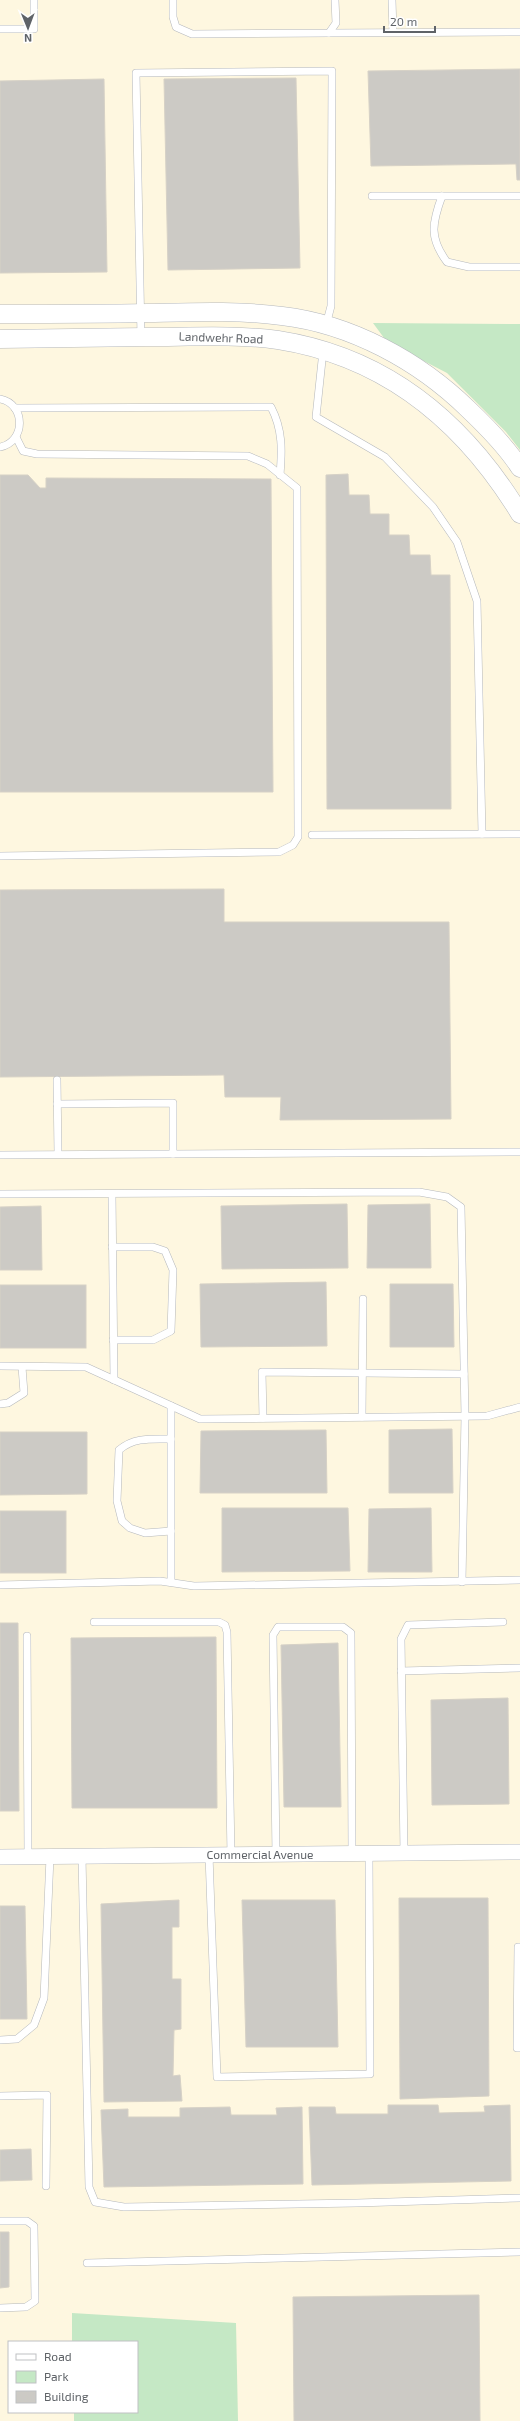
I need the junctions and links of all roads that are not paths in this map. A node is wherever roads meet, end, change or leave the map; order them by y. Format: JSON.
{"nodes":[{"id":1,"x":34,"y":0,"type":"edge"},
{"id":2,"x":173,"y":0,"type":"edge"},
{"id":3,"x":335,"y":0,"type":"edge"},
{"id":4,"x":392,"y":0,"type":"edge"},
{"id":5,"x":0,"y":29,"type":"edge"},
{"id":6,"x":393,"y":32,"type":"junction"},
{"id":7,"x":520,"y":32,"type":"edge"},
{"id":8,"x":330,"y":33,"type":"junction"},
{"id":9,"x":372,"y":196,"type":"dead end"},
{"id":10,"x":442,"y":196,"type":"junction"},
{"id":11,"x":520,"y":196,"type":"edge"},
{"id":12,"x":520,"y":267,"type":"edge"},
{"id":13,"x":141,"y":313,"type":"junction"},
{"id":14,"x":0,"y":314,"type":"edge"},
{"id":15,"x":326,"y":325,"type":"junction"},
{"id":16,"x":141,"y":337,"type":"junction"},
{"id":17,"x":0,"y":339,"type":"edge"},
{"id":18,"x":323,"y":350,"type":"junction"},
{"id":19,"x":0,"y":399,"type":"edge"},
{"id":20,"x":15,"y":408,"type":"junction"},
{"id":21,"x":16,"y":437,"type":"junction"},
{"id":22,"x":0,"y":447,"type":"edge"},
{"id":23,"x":520,"y":468,"type":"edge"},
{"id":24,"x":280,"y":475,"type":"junction"},
{"id":25,"x":520,"y":514,"type":"edge"},
{"id":26,"x":482,"y":834,"type":"junction"},
{"id":27,"x":520,"y":834,"type":"edge"},
{"id":28,"x":312,"y":835,"type":"dead end"},
{"id":29,"x":0,"y":856,"type":"edge"},
{"id":30,"x":57,"y":1080,"type":"dead end"},
{"id":31,"x":57,"y":1104,"type":"junction"},
{"id":32,"x":520,"y":1152,"type":"edge"},
{"id":33,"x":58,"y":1154,"type":"junction"},
{"id":34,"x":173,"y":1154,"type":"junction"},
{"id":35,"x":0,"y":1155,"type":"edge"},
{"id":36,"x":0,"y":1194,"type":"edge"},
{"id":37,"x":112,"y":1194,"type":"junction"},
{"id":38,"x":112,"y":1247,"type":"junction"},
{"id":39,"x":363,"y":1299,"type":"dead end"},
{"id":40,"x":113,"y":1340,"type":"junction"},
{"id":41,"x":0,"y":1366,"type":"edge"},
{"id":42,"x":22,"y":1367,"type":"junction"},
{"id":43,"x":362,"y":1373,"type":"junction"},
{"id":44,"x":464,"y":1374,"type":"junction"},
{"id":45,"x":114,"y":1380,"type":"junction"},
{"id":46,"x":0,"y":1404,"type":"edge"},
{"id":47,"x":171,"y":1406,"type":"junction"},
{"id":48,"x":520,"y":1407,"type":"edge"},
{"id":49,"x":465,"y":1416,"type":"junction"},
{"id":50,"x":362,"y":1417,"type":"junction"},
{"id":51,"x":263,"y":1418,"type":"junction"},
{"id":52,"x":171,"y":1439,"type":"junction"},
{"id":53,"x":171,"y":1531,"type":"junction"},
{"id":54,"x":520,"y":1580,"type":"edge"},
{"id":55,"x":171,"y":1582,"type":"junction"},
{"id":56,"x":462,"y":1582,"type":"junction"},
{"id":57,"x":0,"y":1585,"type":"edge"},
{"id":58,"x":94,"y":1622,"type":"dead end"},
{"id":59,"x":503,"y":1622,"type":"dead end"},
{"id":60,"x":27,"y":1636,"type":"dead end"},
{"id":61,"x":520,"y":1668,"type":"edge"},
{"id":62,"x":401,"y":1671,"type":"junction"},
{"id":63,"x":520,"y":1852,"type":"edge"},
{"id":64,"x":404,"y":1853,"type":"junction"},
{"id":65,"x":276,"y":1854,"type":"junction"},
{"id":66,"x":352,"y":1854,"type":"junction"},
{"id":67,"x":370,"y":1854,"type":"junction"},
{"id":68,"x":209,"y":1855,"type":"junction"},
{"id":69,"x":231,"y":1855,"type":"junction"},
{"id":70,"x":82,"y":1856,"type":"junction"},
{"id":71,"x":0,"y":1857,"type":"edge"},
{"id":72,"x":28,"y":1857,"type":"junction"},
{"id":73,"x":50,"y":1857,"type":"junction"},
{"id":74,"x":520,"y":1947,"type":"edge"},
{"id":75,"x":0,"y":2040,"type":"edge"},
{"id":76,"x":520,"y":2048,"type":"edge"},
{"id":77,"x":0,"y":2096,"type":"edge"},
{"id":78,"x":46,"y":2186,"type":"dead end"},
{"id":79,"x":520,"y":2198,"type":"edge"},
{"id":80,"x":0,"y":2221,"type":"edge"},
{"id":81,"x":520,"y":2252,"type":"edge"},
{"id":82,"x":88,"y":2263,"type":"dead end"},
{"id":83,"x":0,"y":2308,"type":"edge"}],
"edges":[{"from":1,"to":5,"type":"lane"},
{"from":2,"to":8,"type":"lane"},
{"from":3,"to":8,"type":"lane"},
{"from":4,"to":6,"type":"lane"},
{"from":6,"to":7,"type":"lane"},
{"from":6,"to":8,"type":"lane"},
{"from":9,"to":10,"type":"lane"},
{"from":10,"to":11,"type":"lane"},
{"from":10,"to":12,"type":"lane"},
{"from":13,"to":14,"type":"street","name":"Landwehr Road"},
{"from":13,"to":15,"type":"street","name":"Landwehr Road"},
{"from":13,"to":15,"type":"lane"},
{"from":13,"to":16,"type":"lane"},
{"from":15,"to":23,"type":"street","name":"Landwehr Road"},
{"from":16,"to":17,"type":"street","name":"Landwehr Road"},
{"from":16,"to":18,"type":"street","name":"Landwehr Road"},
{"from":18,"to":25,"type":"street","name":"Landwehr Road"},
{"from":18,"to":26,"type":"lane"},
{"from":19,"to":20,"type":"lane"},
{"from":20,"to":21,"type":"lane"},
{"from":20,"to":24,"type":"lane"},
{"from":21,"to":22,"type":"lane"},
{"from":21,"to":24,"type":"lane"},
{"from":24,"to":29,"type":"lane"},
{"from":26,"to":27,"type":"lane"},
{"from":26,"to":28,"type":"lane"},
{"from":30,"to":31,"type":"lane"},
{"from":31,"to":33,"type":"lane"},
{"from":31,"to":34,"type":"lane"},
{"from":32,"to":34,"type":"lane"},
{"from":33,"to":34,"type":"lane"},
{"from":33,"to":35,"type":"lane"},
{"from":36,"to":37,"type":"lane"},
{"from":37,"to":38,"type":"lane"},
{"from":37,"to":44,"type":"lane"},
{"from":38,"to":40,"type":"lane"},
{"from":38,"to":40,"type":"lane"},
{"from":39,"to":43,"type":"lane"},
{"from":40,"to":45,"type":"lane"},
{"from":41,"to":42,"type":"lane"},
{"from":42,"to":45,"type":"lane"},
{"from":42,"to":46,"type":"lane"},
{"from":43,"to":44,"type":"lane"},
{"from":43,"to":50,"type":"lane"},
{"from":43,"to":51,"type":"lane"},
{"from":44,"to":49,"type":"lane"},
{"from":45,"to":47,"type":"lane"},
{"from":47,"to":51,"type":"lane"},
{"from":47,"to":52,"type":"lane"},
{"from":48,"to":49,"type":"lane"},
{"from":49,"to":50,"type":"lane"},
{"from":49,"to":56,"type":"lane"},
{"from":50,"to":51,"type":"lane"},
{"from":52,"to":53,"type":"lane"},
{"from":52,"to":53,"type":"lane"},
{"from":53,"to":55,"type":"lane"},
{"from":54,"to":56,"type":"lane"},
{"from":55,"to":56,"type":"lane"},
{"from":55,"to":57,"type":"lane"},
{"from":58,"to":69,"type":"lane"},
{"from":59,"to":62,"type":"lane"},
{"from":60,"to":72,"type":"lane"},
{"from":61,"to":62,"type":"lane"},
{"from":62,"to":64,"type":"lane"},
{"from":63,"to":64,"type":"street","name":"Commercial Avenue"},
{"from":64,"to":67,"type":"street","name":"Commercial Avenue"},
{"from":65,"to":66,"type":"street","name":"Commercial Avenue"},
{"from":65,"to":66,"type":"lane"},
{"from":65,"to":69,"type":"street","name":"Commercial Avenue"},
{"from":66,"to":67,"type":"street","name":"Commercial Avenue"},
{"from":67,"to":68,"type":"lane"},
{"from":68,"to":69,"type":"street","name":"Commercial Avenue"},
{"from":68,"to":70,"type":"street","name":"Commercial Avenue"},
{"from":70,"to":73,"type":"street","name":"Commercial Avenue"},
{"from":70,"to":79,"type":"lane"},
{"from":71,"to":72,"type":"street","name":"Commercial Avenue"},
{"from":72,"to":73,"type":"street","name":"Commercial Avenue"},
{"from":73,"to":75,"type":"lane"},
{"from":74,"to":76,"type":"lane"},
{"from":77,"to":78,"type":"lane"},
{"from":80,"to":83,"type":"lane"},
{"from":81,"to":82,"type":"lane"}]}
